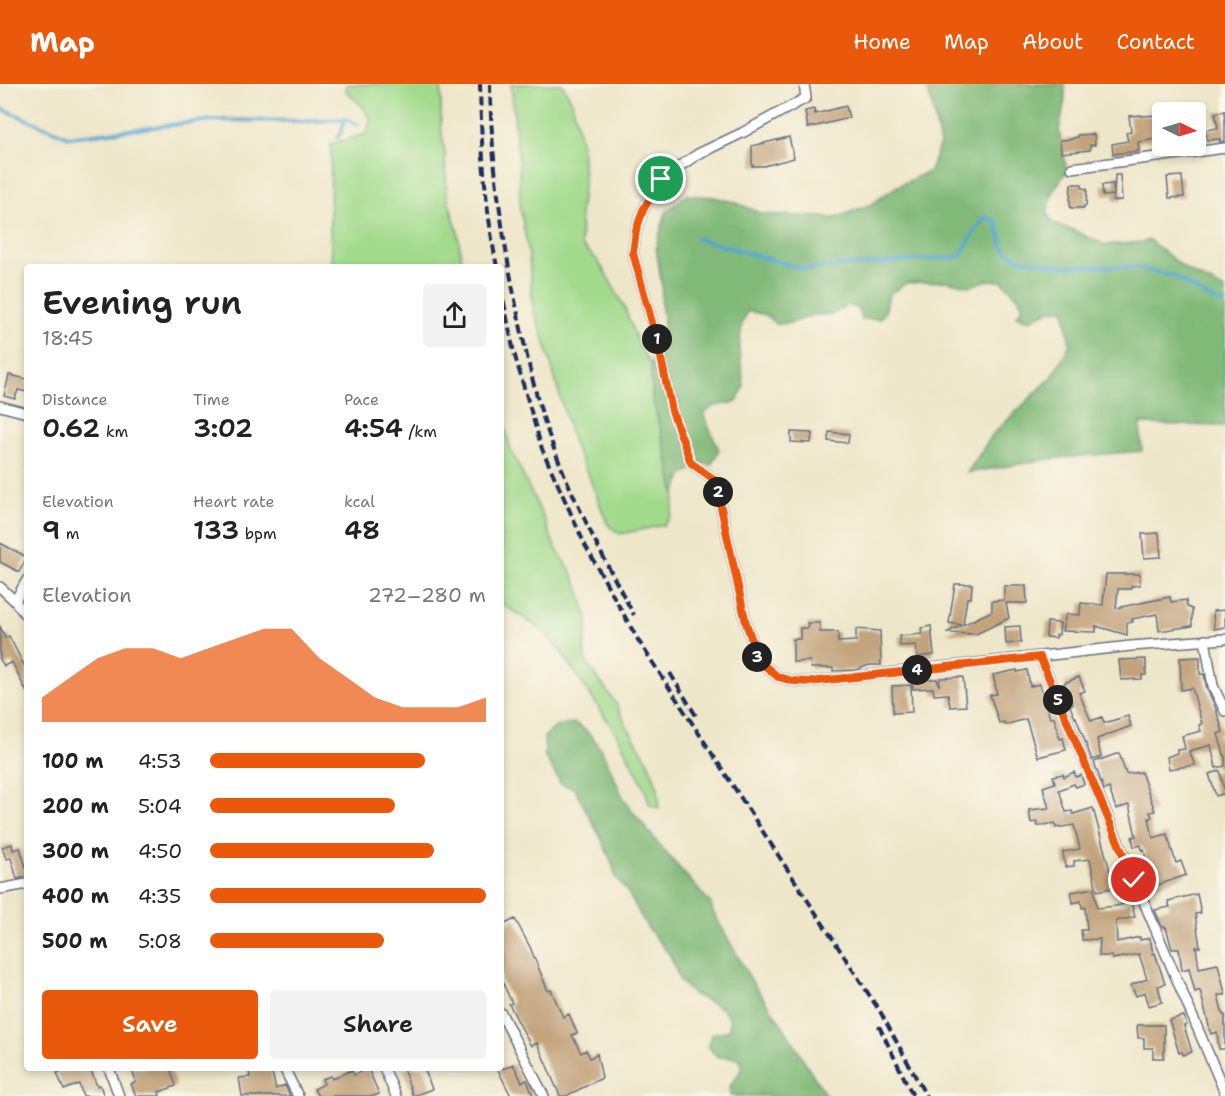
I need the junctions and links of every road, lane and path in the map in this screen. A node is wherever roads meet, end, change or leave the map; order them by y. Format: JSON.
{"nodes":[{"id":1,"x":804,"y":84,"type":"edge"},
{"id":2,"x":1225,"y":148,"type":"edge"},
{"id":3,"x":1072,"y":168,"type":"dead end"},
{"id":4,"x":0,"y":406,"type":"edge"},
{"id":5,"x":24,"y":412,"type":"edge"},
{"id":6,"x":24,"y":585,"type":"edge"},
{"id":7,"x":0,"y":587,"type":"edge"},
{"id":8,"x":15,"y":601,"type":"junction"},
{"id":9,"x":24,"y":613,"type":"edge"},
{"id":10,"x":1225,"y":639,"type":"edge"},
{"id":11,"x":1205,"y":640,"type":"junction"},
{"id":12,"x":1040,"y":657,"type":"junction"},
{"id":13,"x":1225,"y":711,"type":"edge"},
{"id":14,"x":24,"y":885,"type":"edge"},
{"id":15,"x":0,"y":889,"type":"edge"},
{"id":16,"x":504,"y":1019,"type":"edge"},
{"id":17,"x":110,"y":1071,"type":"edge"},
{"id":18,"x":286,"y":1071,"type":"edge"},
{"id":19,"x":385,"y":1071,"type":"edge"},
{"id":20,"x":1225,"y":1093,"type":"edge"},
{"id":21,"x":119,"y":1096,"type":"edge"},
{"id":22,"x":298,"y":1096,"type":"edge"},
{"id":23,"x":396,"y":1096,"type":"edge"},
{"id":24,"x":544,"y":1096,"type":"edge"}],
"edges":[{"from":1,"to":12,"type":"street"},
{"from":2,"to":3,"type":"street"},
{"from":4,"to":5,"type":"street"},
{"from":6,"to":8,"type":"street"},
{"from":7,"to":8,"type":"street"},
{"from":8,"to":9,"type":"street"},
{"from":10,"to":11,"type":"street"},
{"from":11,"to":12,"type":"street"},
{"from":11,"to":13,"type":"street"},
{"from":12,"to":20,"type":"street"},
{"from":14,"to":15,"type":"street"},
{"from":16,"to":24,"type":"street"},
{"from":17,"to":21,"type":"street"},
{"from":18,"to":22,"type":"street"},
{"from":19,"to":23,"type":"street"}]}
